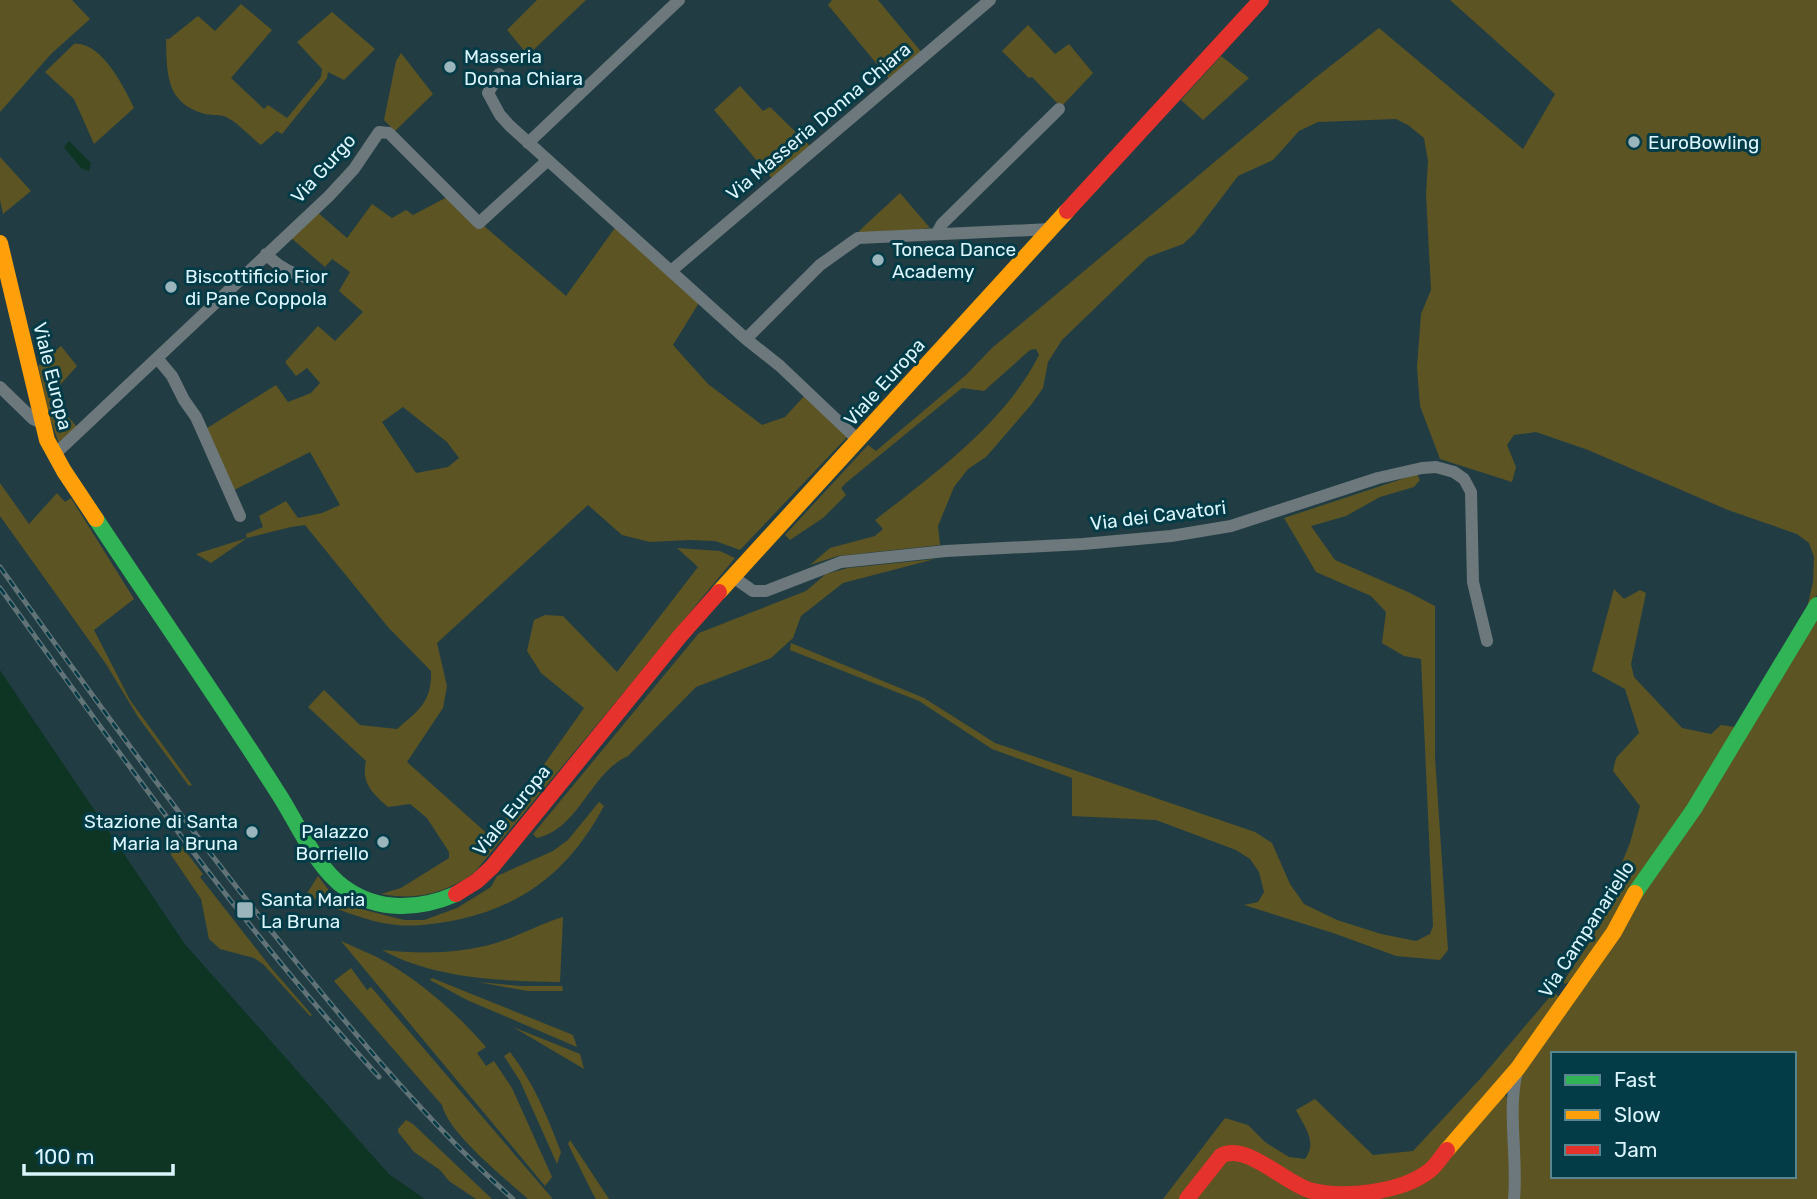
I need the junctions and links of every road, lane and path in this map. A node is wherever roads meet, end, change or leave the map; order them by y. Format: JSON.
{"nodes":[{"id":1,"x":679,"y":0,"type":"edge"},
{"id":2,"x":990,"y":0,"type":"edge"},
{"id":3,"x":1261,"y":0,"type":"edge"},
{"id":4,"x":499,"y":74,"type":"dead end"},
{"id":5,"x":1059,"y":109,"type":"dead end"},
{"id":6,"x":527,"y":143,"type":"junction"},
{"id":7,"x":548,"y":160,"type":"junction"},
{"id":8,"x":1051,"y":229,"type":"junction"},
{"id":9,"x":937,"y":233,"type":"junction"},
{"id":10,"x":0,"y":243,"type":"edge"},
{"id":11,"x":266,"y":254,"type":"junction"},
{"id":12,"x":3,"y":267,"type":"edge"},
{"id":13,"x":671,"y":271,"type":"junction"},
{"id":14,"x":314,"y":281,"type":"dead end"},
{"id":15,"x":746,"y":339,"type":"junction"},
{"id":16,"x":157,"y":358,"type":"junction"},
{"id":17,"x":0,"y":387,"type":"edge"},
{"id":18,"x":42,"y":423,"type":"junction"},
{"id":19,"x":859,"y":441,"type":"junction"},
{"id":20,"x":54,"y":455,"type":"junction"},
{"id":21,"x":240,"y":516,"type":"dead end"},
{"id":22,"x":733,"y":577,"type":"junction"},
{"id":23,"x":1817,"y":605,"type":"edge"},
{"id":24,"x":1487,"y":641,"type":"dead end"},
{"id":25,"x":1518,"y":1068,"type":"junction"},
{"id":26,"x":1328,"y":1196,"type":"edge"},
{"id":27,"x":1187,"y":1199,"type":"edge"},
{"id":28,"x":1514,"y":1199,"type":"edge"}],
"edges":[{"from":1,"to":6,"type":"street"},
{"from":2,"to":13,"type":"street","name":"Via Masseria Donna Chiara"},
{"from":3,"to":8,"type":"street","name":"Viale Europa"},
{"from":4,"to":6,"type":"street"},
{"from":5,"to":9,"type":"street"},
{"from":6,"to":7,"type":"street"},
{"from":7,"to":11,"type":"street","name":"Via Gurgo"},
{"from":7,"to":13,"type":"street"},
{"from":8,"to":9,"type":"street"},
{"from":8,"to":19,"type":"street","name":"Viale Europa"},
{"from":9,"to":15,"type":"street"},
{"from":10,"to":12,"type":"street","name":"Viale Europa"},
{"from":11,"to":14,"type":"street"},
{"from":11,"to":16,"type":"street","name":"Via Gurgo"},
{"from":12,"to":18,"type":"street","name":"Viale Europa"},
{"from":13,"to":15,"type":"street"},
{"from":15,"to":19,"type":"street"},
{"from":16,"to":20,"type":"street","name":"Via Gurgo"},
{"from":16,"to":21,"type":"street"},
{"from":17,"to":18,"type":"street"},
{"from":18,"to":20,"type":"street","name":"Viale Europa"},
{"from":19,"to":22,"type":"street","name":"Viale Europa"},
{"from":20,"to":22,"type":"street","name":"Viale Europa"},
{"from":22,"to":24,"type":"street","name":"Via dei Cavatori"},
{"from":23,"to":25,"type":"street","name":"Via Campanariello"},
{"from":25,"to":26,"type":"street","name":"Via Campanariello"},
{"from":25,"to":28,"type":"street"},
{"from":26,"to":27,"type":"street","name":"Via Campanariello"}]}
